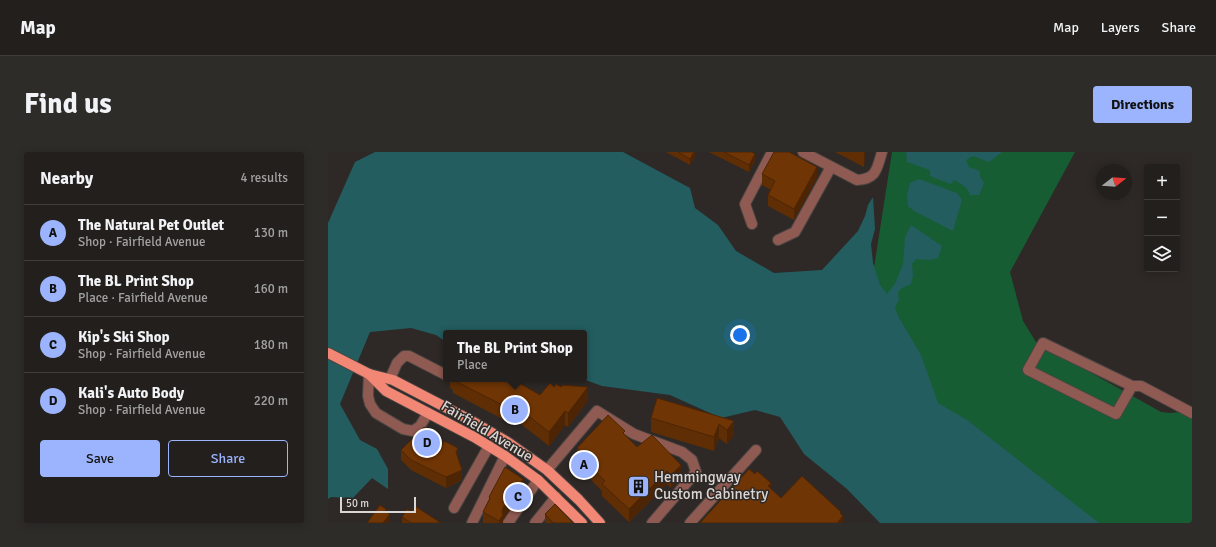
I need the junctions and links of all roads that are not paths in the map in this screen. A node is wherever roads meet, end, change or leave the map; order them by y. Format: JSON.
{"nodes":[{"id":1,"x":772,"y":152,"type":"edge"},
{"id":2,"x":803,"y":152,"type":"edge"},
{"id":3,"x":882,"y":152,"type":"edge"},
{"id":4,"x":831,"y":167,"type":"junction"},
{"id":5,"x":752,"y":224,"type":"dead end"},
{"id":6,"x":778,"y":240,"type":"dead end"},
{"id":7,"x":328,"y":353,"type":"edge"},
{"id":8,"x":365,"y":372,"type":"junction"},
{"id":9,"x":443,"y":373,"type":"edge"},
{"id":10,"x":390,"y":379,"type":"junction"},
{"id":11,"x":1132,"y":386,"type":"junction"},
{"id":12,"x":428,"y":413,"type":"junction"},
{"id":13,"x":1192,"y":413,"type":"edge"},
{"id":14,"x":489,"y":446,"type":"junction"},
{"id":15,"x":756,"y":450,"type":"dead end"},
{"id":16,"x":505,"y":456,"type":"junction"},
{"id":17,"x":547,"y":470,"type":"junction"},
{"id":18,"x":538,"y":480,"type":"junction"},
{"id":19,"x":556,"y":497,"type":"junction"},
{"id":20,"x":454,"y":508,"type":"dead end"},
{"id":21,"x":472,"y":523,"type":"edge"},
{"id":22,"x":508,"y":523,"type":"edge"},
{"id":23,"x":534,"y":523,"type":"edge"},
{"id":24,"x":582,"y":523,"type":"edge"},
{"id":25,"x":600,"y":523,"type":"edge"},
{"id":26,"x":652,"y":523,"type":"edge"},
{"id":27,"x":690,"y":523,"type":"edge"}],
"edges":[{"from":1,"to":5,"type":"street"},
{"from":2,"to":4,"type":"street"},
{"from":3,"to":4,"type":"street"},
{"from":4,"to":6,"type":"street"},
{"from":7,"to":8,"type":"main road","name":"Fairfield Avenue"},
{"from":8,"to":10,"type":"main road","name":"Fairfield Avenue"},
{"from":8,"to":12,"type":"main road","name":"Fairfield Avenue"},
{"from":8,"to":12,"type":"street"},
{"from":9,"to":10,"type":"street"},
{"from":10,"to":17,"type":"main road","name":"Fairfield Avenue"},
{"from":11,"to":11,"type":"street"},
{"from":11,"to":13,"type":"street"},
{"from":12,"to":14,"type":"main road","name":"Fairfield Avenue"},
{"from":14,"to":16,"type":"main road","name":"Fairfield Avenue"},
{"from":14,"to":20,"type":"street"},
{"from":15,"to":27,"type":"street"},
{"from":16,"to":18,"type":"main road","name":"Fairfield Avenue"},
{"from":16,"to":21,"type":"street"},
{"from":17,"to":18,"type":"main road"},
{"from":17,"to":25,"type":"main road","name":"Fairfield Avenue"},
{"from":17,"to":26,"type":"street"},
{"from":18,"to":19,"type":"main road","name":"Fairfield Avenue"},
{"from":18,"to":22,"type":"street"},
{"from":19,"to":23,"type":"street"},
{"from":19,"to":24,"type":"main road","name":"Fairfield Avenue"}]}
